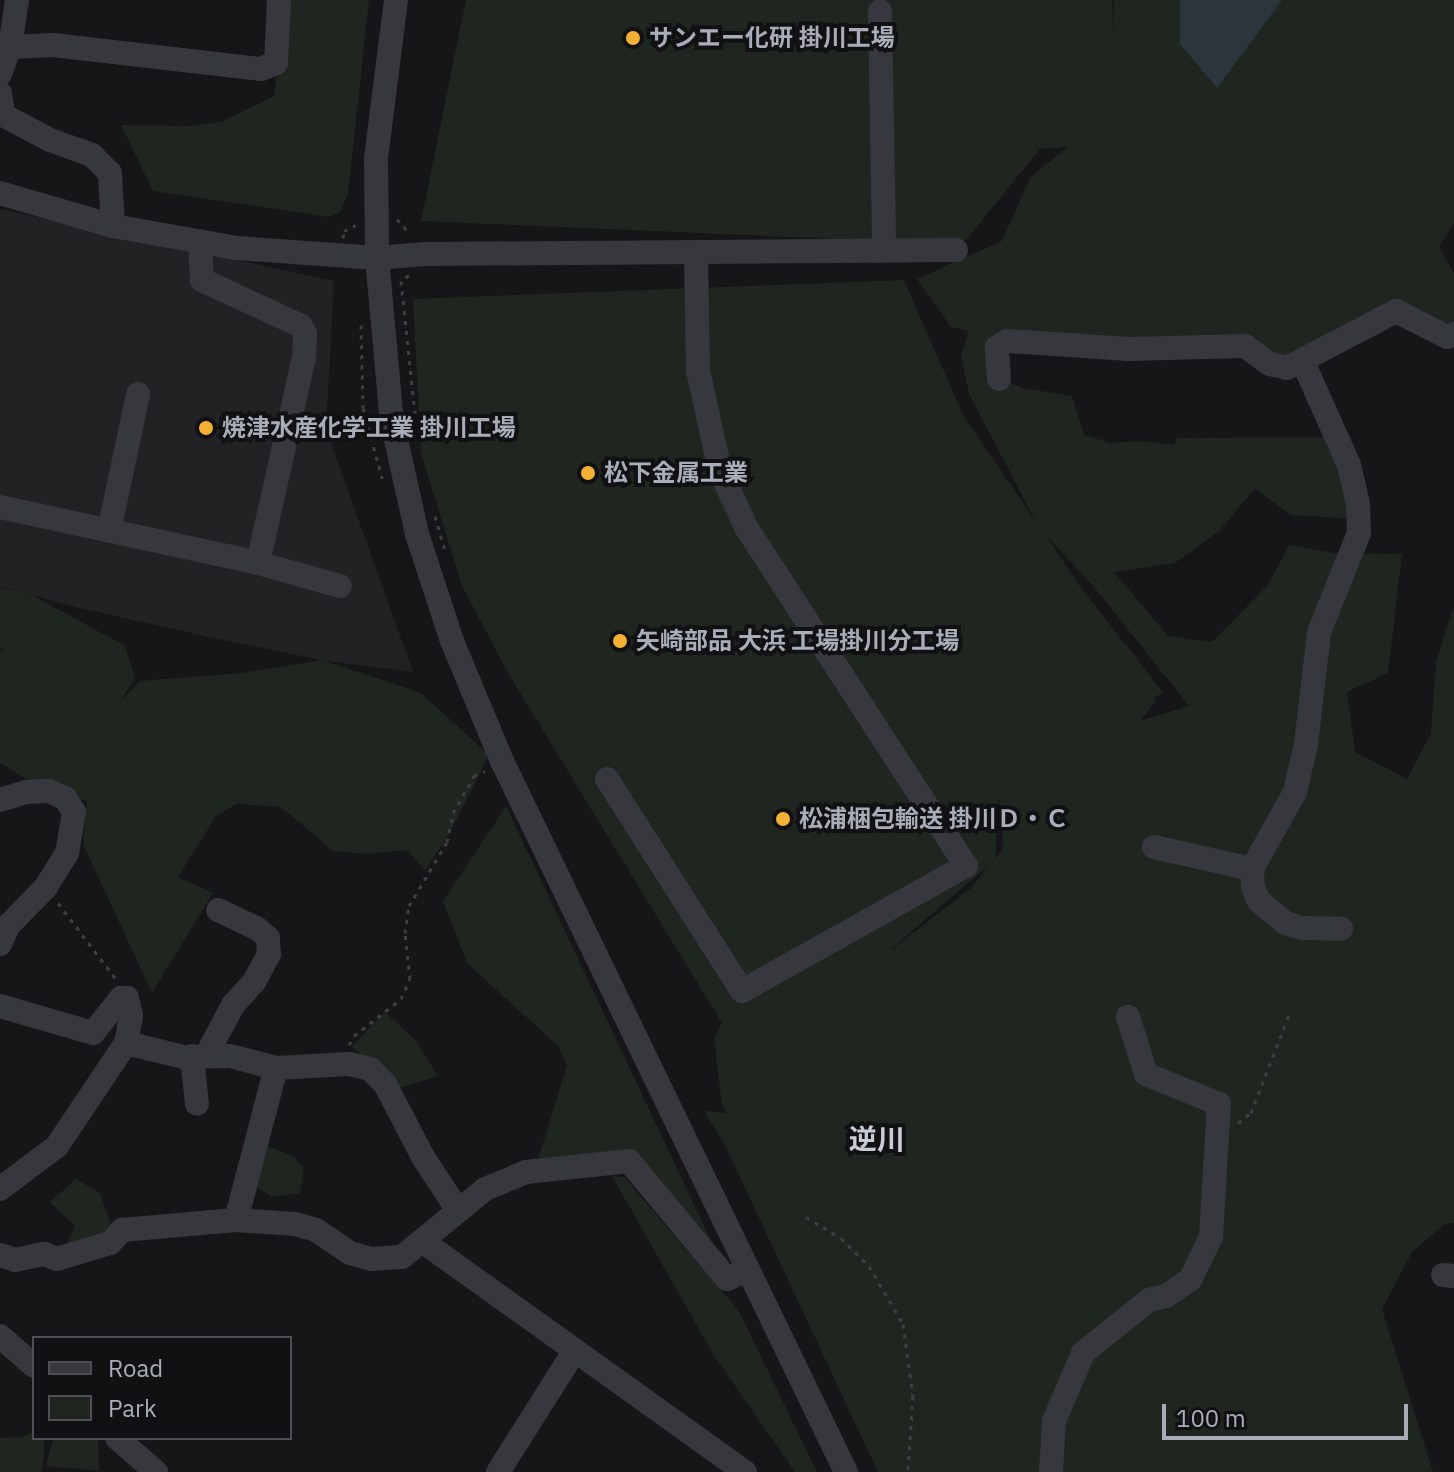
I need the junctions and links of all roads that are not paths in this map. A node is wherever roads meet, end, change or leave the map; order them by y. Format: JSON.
{"nodes":[{"id":1,"x":17,"y":0,"type":"edge"},
{"id":2,"x":279,"y":0,"type":"edge"},
{"id":3,"x":396,"y":0,"type":"edge"},
{"id":4,"x":880,"y":11,"type":"dead end"},
{"id":5,"x":10,"y":47,"type":"junction"},
{"id":6,"x":0,"y":74,"type":"edge"},
{"id":7,"x":0,"y":93,"type":"edge"},
{"id":8,"x":0,"y":193,"type":"edge"},
{"id":9,"x":113,"y":226,"type":"junction"},
{"id":10,"x":200,"y":242,"type":"junction"},
{"id":11,"x":956,"y":250,"type":"dead end"},
{"id":12,"x":880,"y":251,"type":"junction"},
{"id":13,"x":696,"y":253,"type":"junction"},
{"id":14,"x":377,"y":258,"type":"junction"},
{"id":15,"x":1454,"y":334,"type":"edge"},
{"id":16,"x":1294,"y":364,"type":"junction"},
{"id":17,"x":999,"y":379,"type":"dead end"},
{"id":18,"x":138,"y":394,"type":"dead end"},
{"id":19,"x":0,"y":507,"type":"edge"},
{"id":20,"x":109,"y":531,"type":"junction"},
{"id":21,"x":258,"y":563,"type":"junction"},
{"id":22,"x":340,"y":586,"type":"dead end"},
{"id":23,"x":607,"y":779,"type":"dead end"},
{"id":24,"x":0,"y":800,"type":"edge"},
{"id":25,"x":1154,"y":847,"type":"dead end"},
{"id":26,"x":1252,"y":869,"type":"junction"},
{"id":27,"x":218,"y":910,"type":"dead end"},
{"id":28,"x":1341,"y":929,"type":"dead end"},
{"id":29,"x":0,"y":944,"type":"edge"},
{"id":30,"x":0,"y":1006,"type":"edge"},
{"id":31,"x":1128,"y":1017,"type":"dead end"},
{"id":32,"x":126,"y":1043,"type":"junction"},
{"id":33,"x":199,"y":1056,"type":"junction"},
{"id":34,"x":276,"y":1068,"type":"junction"},
{"id":35,"x":197,"y":1104,"type":"dead end"},
{"id":36,"x":0,"y":1189,"type":"edge"},
{"id":37,"x":457,"y":1209,"type":"junction"},
{"id":38,"x":236,"y":1220,"type":"junction"},
{"id":39,"x":422,"y":1241,"type":"junction"},
{"id":40,"x":1,"y":1257,"type":"edge"},
{"id":41,"x":748,"y":1269,"type":"junction"},
{"id":42,"x":0,"y":1336,"type":"edge"},
{"id":43,"x":574,"y":1352,"type":"junction"},
{"id":44,"x":32,"y":1364,"type":"edge"},
{"id":45,"x":119,"y":1440,"type":"edge"},
{"id":46,"x":156,"y":1472,"type":"edge"},
{"id":47,"x":498,"y":1472,"type":"edge"},
{"id":48,"x":745,"y":1472,"type":"edge"},
{"id":49,"x":846,"y":1472,"type":"edge"},
{"id":50,"x":1051,"y":1472,"type":"edge"}],
"edges":[{"from":1,"to":5,"type":"street"},
{"from":2,"to":5,"type":"street"},
{"from":3,"to":14,"type":"street"},
{"from":4,"to":12,"type":"street"},
{"from":5,"to":6,"type":"street"},
{"from":7,"to":9,"type":"street"},
{"from":8,"to":9,"type":"street"},
{"from":9,"to":10,"type":"street"},
{"from":10,"to":14,"type":"street"},
{"from":10,"to":21,"type":"street"},
{"from":11,"to":12,"type":"street"},
{"from":12,"to":13,"type":"street"},
{"from":13,"to":14,"type":"street"},
{"from":13,"to":23,"type":"street"},
{"from":14,"to":41,"type":"street"},
{"from":15,"to":16,"type":"street"},
{"from":16,"to":17,"type":"street"},
{"from":16,"to":26,"type":"street"},
{"from":18,"to":20,"type":"street"},
{"from":19,"to":20,"type":"street"},
{"from":20,"to":21,"type":"street"},
{"from":21,"to":22,"type":"street"},
{"from":24,"to":29,"type":"street"},
{"from":25,"to":26,"type":"street"},
{"from":26,"to":28,"type":"street"},
{"from":27,"to":33,"type":"street"},
{"from":30,"to":32,"type":"street"},
{"from":31,"to":50,"type":"street"},
{"from":32,"to":33,"type":"street"},
{"from":32,"to":36,"type":"street"},
{"from":33,"to":34,"type":"street"},
{"from":33,"to":35,"type":"street"},
{"from":34,"to":37,"type":"street"},
{"from":34,"to":38,"type":"street"},
{"from":37,"to":39,"type":"street"},
{"from":37,"to":41,"type":"street"},
{"from":38,"to":39,"type":"street"},
{"from":38,"to":40,"type":"street"},
{"from":39,"to":43,"type":"street"},
{"from":41,"to":49,"type":"street"},
{"from":42,"to":44,"type":"street"},
{"from":43,"to":47,"type":"street"},
{"from":43,"to":48,"type":"street"},
{"from":45,"to":46,"type":"street"}]}
